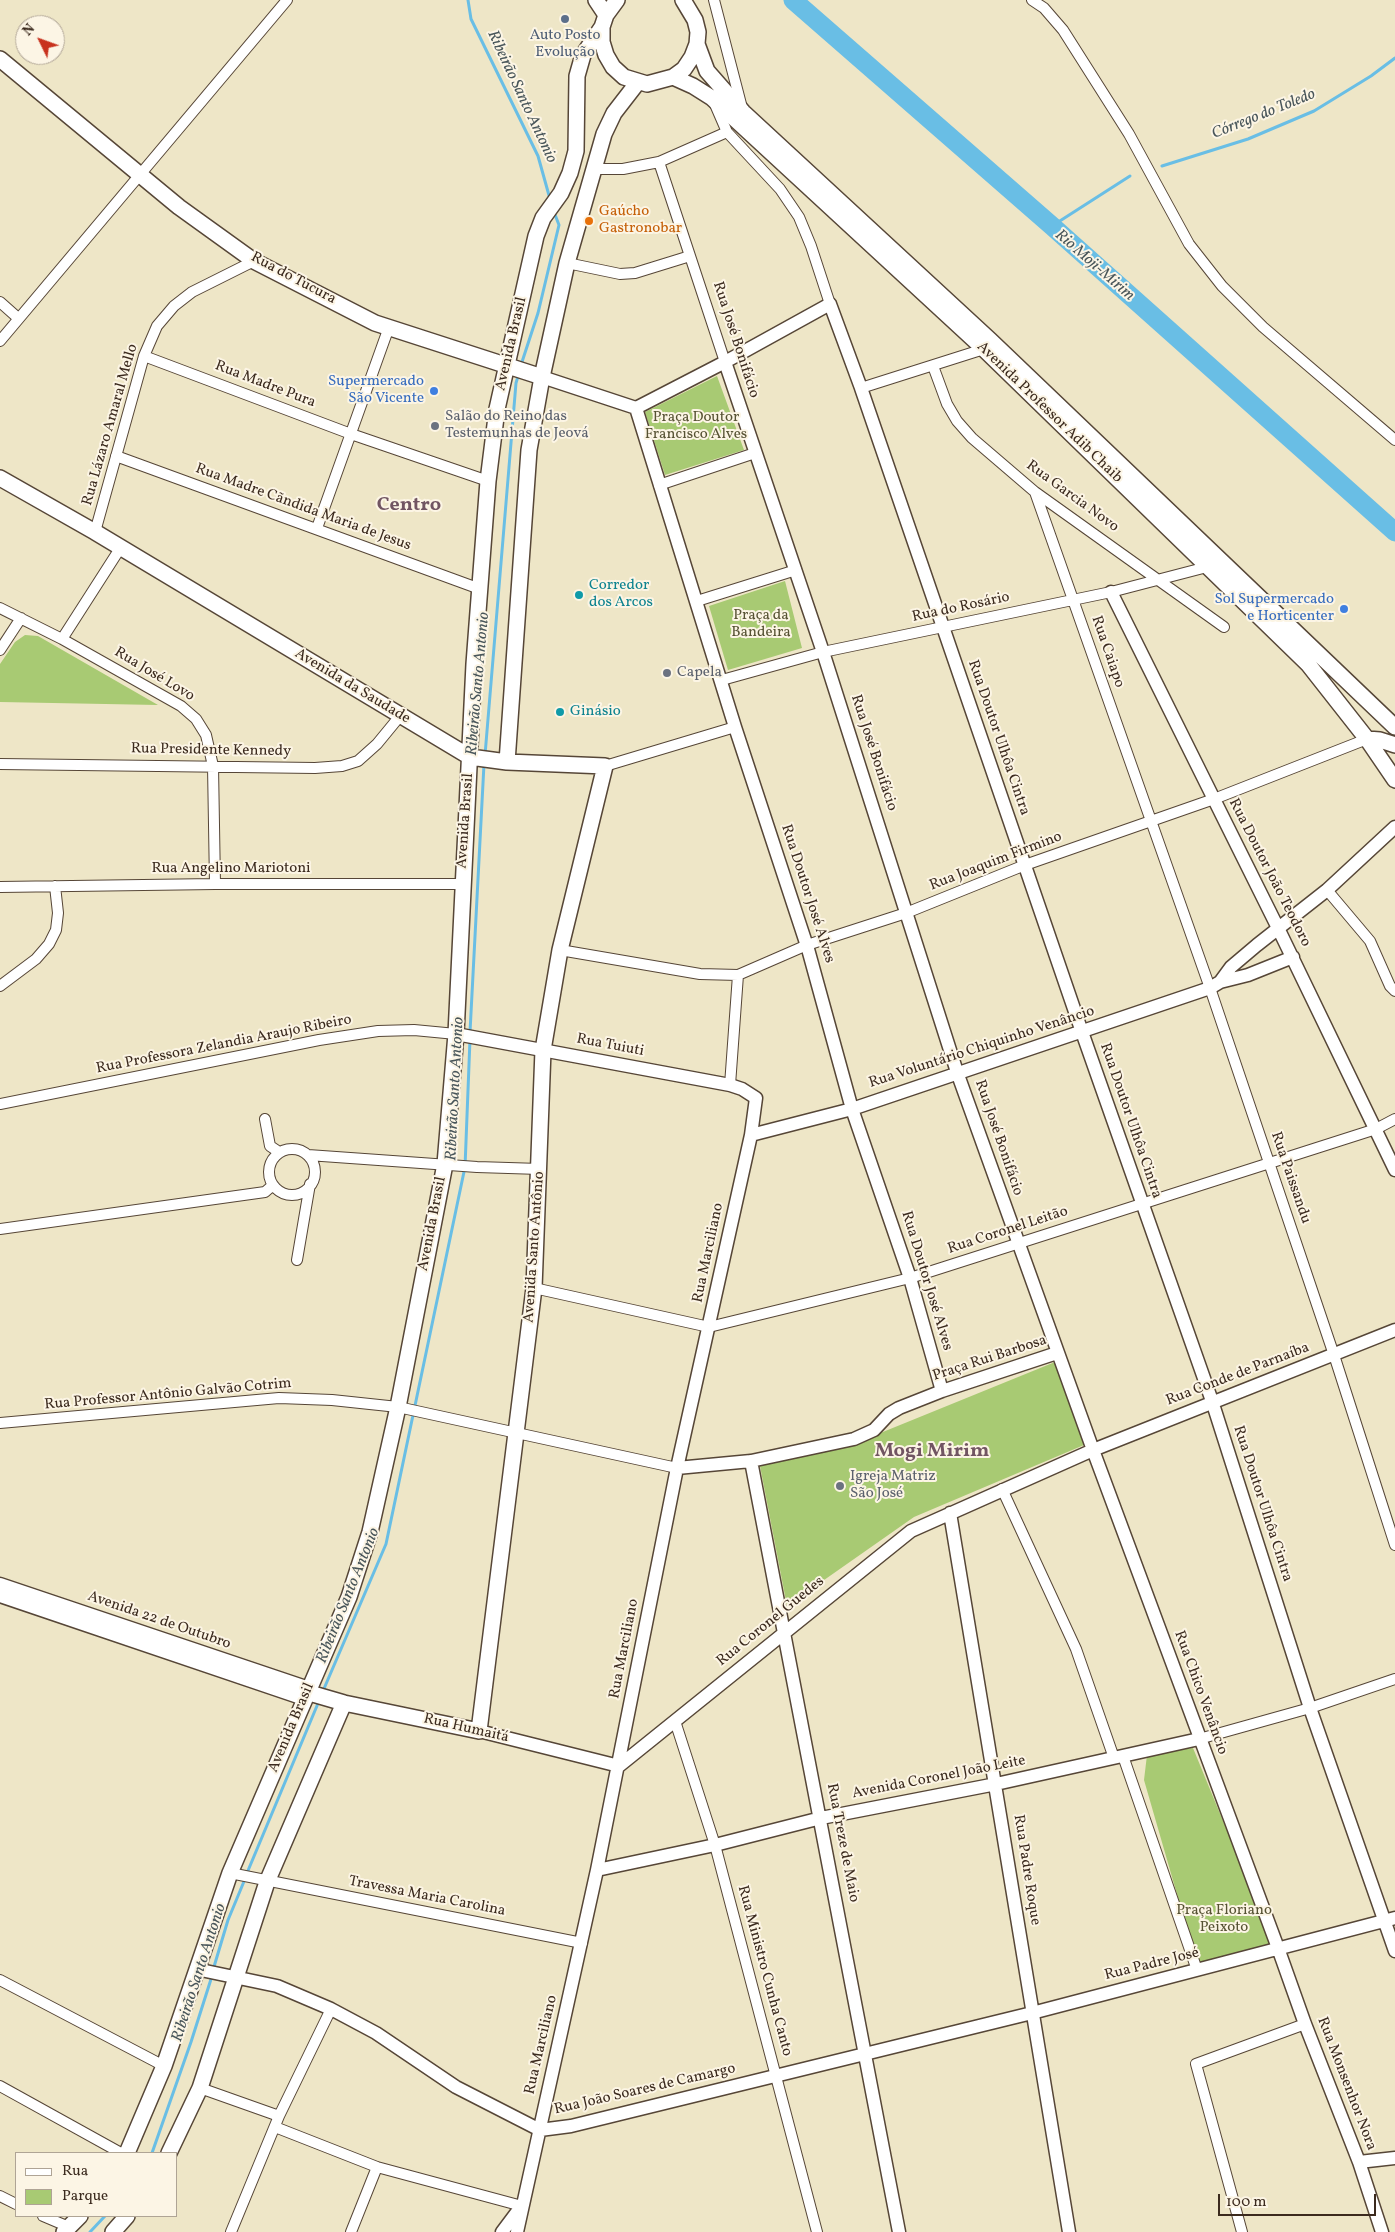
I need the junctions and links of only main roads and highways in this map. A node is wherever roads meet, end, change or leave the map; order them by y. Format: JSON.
{"nodes":[{"id":1,"x":596,"y":0,"type":"edge"},
{"id":2,"x":617,"y":0,"type":"edge"},
{"id":3,"x":683,"y":0,"type":"edge"},
{"id":4,"x":604,"y":21,"type":"junction"},
{"id":5,"x":697,"y":44,"type":"junction"},
{"id":6,"x":0,"y":59,"type":"edge"},
{"id":7,"x":673,"y":77,"type":"junction"},
{"id":8,"x":638,"y":82,"type":"junction"},
{"id":9,"x":508,"y":365,"type":"junction"},
{"id":10,"x":538,"y":376,"type":"junction"},
{"id":11,"x":0,"y":478,"type":"edge"},
{"id":12,"x":1395,"y":727,"type":"edge"},
{"id":13,"x":1367,"y":739,"type":"junction"},
{"id":14,"x":1395,"y":745,"type":"edge"},
{"id":15,"x":1395,"y":749,"type":"edge"},
{"id":16,"x":475,"y":758,"type":"junction"},
{"id":17,"x":502,"y":762,"type":"junction"},
{"id":18,"x":604,"y":766,"type":"joint"},
{"id":19,"x":1390,"y":774,"type":"edge"},
{"id":20,"x":311,"y":1694,"type":"junction"},
{"id":21,"x":339,"y":1702,"type":"junction"},
{"id":22,"x":479,"y":1731,"type":"joint"},
{"id":23,"x":127,"y":2152,"type":"edge"},
{"id":24,"x":169,"y":2152,"type":"edge"},
{"id":25,"x":79,"y":2217,"type":"edge"},
{"id":26,"x":126,"y":2217,"type":"edge"},
{"id":27,"x":66,"y":2230,"type":"edge"},
{"id":28,"x":113,"y":2232,"type":"edge"}],
"edges":[{"from":1,"to":4,"type":"main road"},
{"from":2,"to":4,"type":"main road","name":"Avenida Brasil"},
{"from":3,"to":5,"type":"main road","name":"Avenida Professor Adib Chaib"},
{"from":4,"to":8,"type":"main road"},
{"from":4,"to":9,"type":"main road","name":"Avenida Brasil"},
{"from":5,"to":7,"type":"main road"},
{"from":5,"to":12,"type":"main road","name":"Avenida Professor Adib Chaib"},
{"from":6,"to":9,"type":"main road","name":"Rua do Tucura"},
{"from":7,"to":8,"type":"main road"},
{"from":7,"to":13,"type":"main road","name":"Avenida Professor Adib Chaib"},
{"from":8,"to":10,"type":"main road"},
{"from":9,"to":10,"type":"main road","name":"Rua do Tucura"},
{"from":9,"to":16,"type":"main road","name":"Avenida Brasil"},
{"from":10,"to":17,"type":"main road"},
{"from":11,"to":16,"type":"main road","name":"Avenida da Saudade"},
{"from":13,"to":14,"type":"main road"},
{"from":13,"to":19,"type":"main road","name":"Avenida Professor Adib Chaib"},
{"from":15,"to":19,"type":"main road"},
{"from":16,"to":17,"type":"main road","name":"Avenida da Saudade"},
{"from":16,"to":20,"type":"main road","name":"Avenida Brasil"},
{"from":17,"to":18,"type":"main road","name":"Avenida da Saudade"},
{"from":18,"to":22,"type":"main road","name":"Avenida Santo Antônio"},
{"from":20,"to":21,"type":"main road","name":"Rua Humaitá"},
{"from":20,"to":23,"type":"main road","name":"Avenida Brasil"},
{"from":21,"to":22,"type":"main road","name":"Rua Humaitá"},
{"from":21,"to":24,"type":"main road"},
{"from":25,"to":27,"type":"main road"},
{"from":26,"to":28,"type":"main road"}]}
